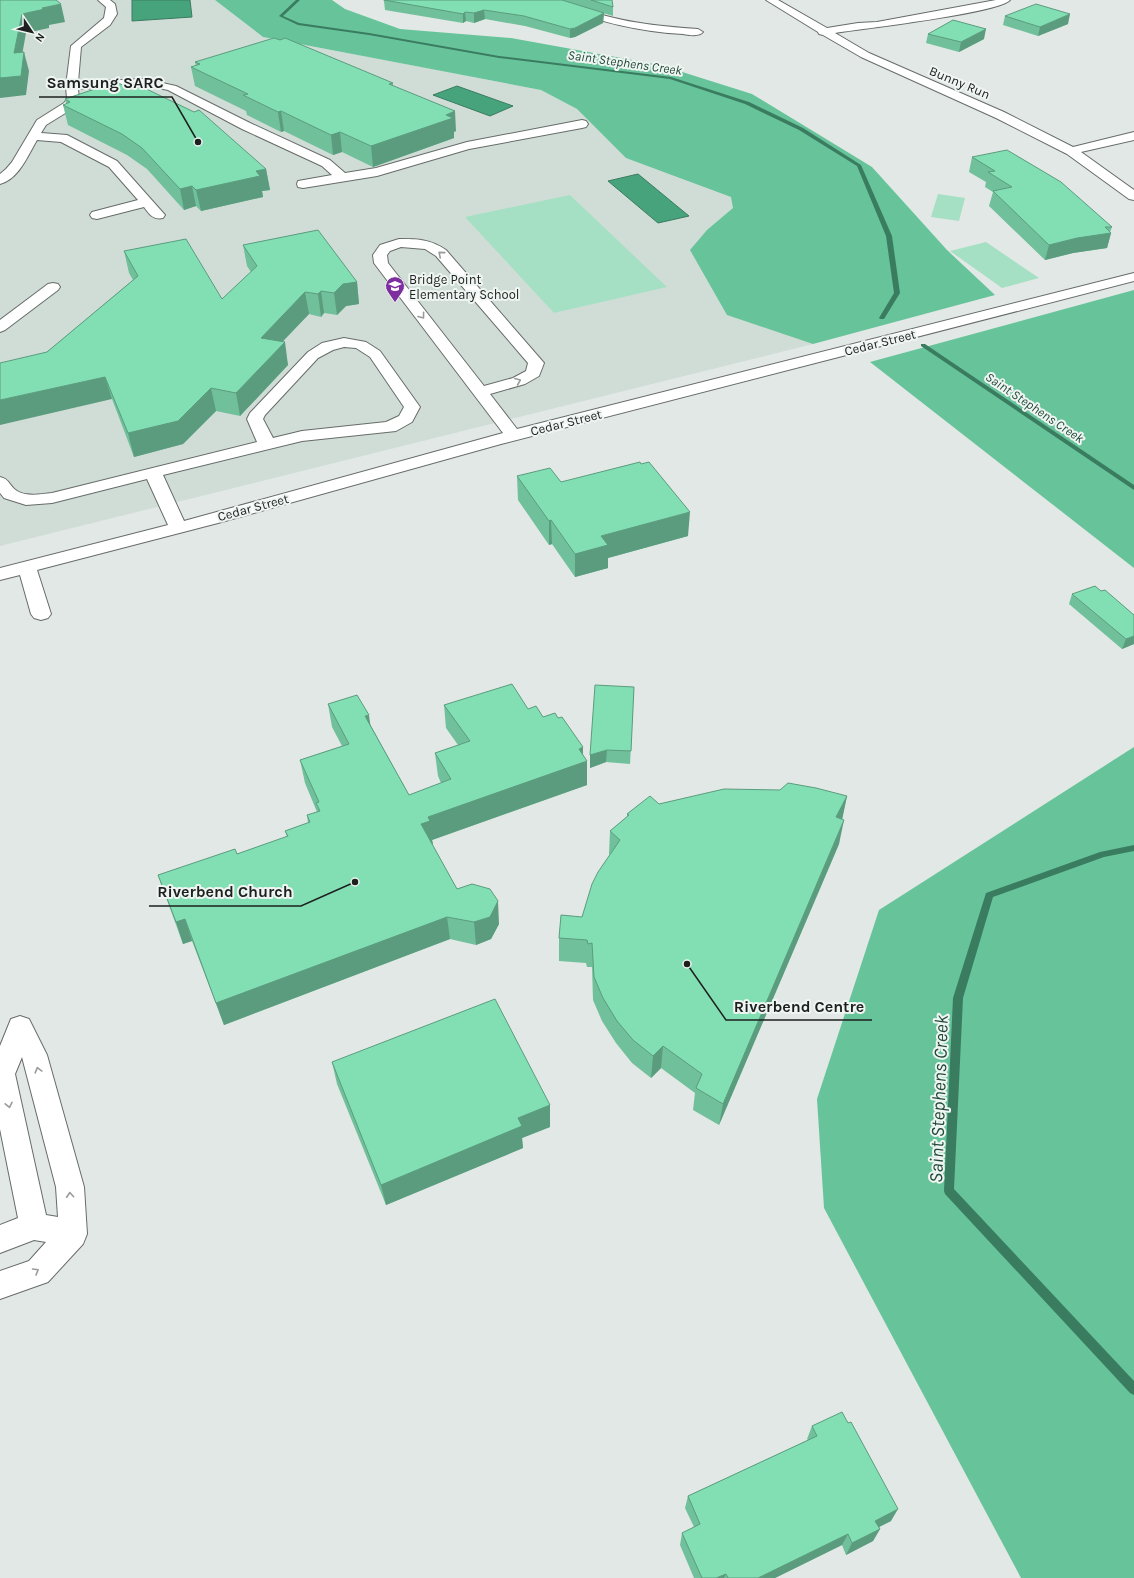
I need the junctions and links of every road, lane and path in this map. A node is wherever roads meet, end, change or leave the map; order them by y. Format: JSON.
{"nodes":[{"id":1,"x":103,"y":0,"type":"edge"},
{"id":2,"x":549,"y":0,"type":"edge"},
{"id":3,"x":771,"y":0,"type":"edge"},
{"id":4,"x":1005,"y":0,"type":"edge"},
{"id":5,"x":698,"y":32,"type":"dead end"},
{"id":6,"x":827,"y":34,"type":"junction"},
{"id":7,"x":72,"y":86,"type":"junction"},
{"id":8,"x":572,"y":115,"type":"dead end"},
{"id":9,"x":34,"y":136,"type":"junction"},
{"id":10,"x":1134,"y":136,"type":"edge"},
{"id":11,"x":1071,"y":151,"type":"junction"},
{"id":12,"x":342,"y":178,"type":"junction"},
{"id":13,"x":0,"y":180,"type":"edge"},
{"id":14,"x":303,"y":184,"type":"dead end"},
{"id":15,"x":1134,"y":196,"type":"edge"},
{"id":16,"x":146,"y":202,"type":"junction"},
{"id":17,"x":97,"y":215,"type":"dead end"},
{"id":18,"x":158,"y":216,"type":"dead end"},
{"id":19,"x":1134,"y":277,"type":"edge"},
{"id":20,"x":52,"y":287,"type":"dead end"},
{"id":21,"x":0,"y":327,"type":"edge"},
{"id":22,"x":481,"y":392,"type":"junction"},
{"id":23,"x":514,"y":436,"type":"junction"},
{"id":24,"x":267,"y":444,"type":"junction"},
{"id":25,"x":152,"y":472,"type":"junction"},
{"id":26,"x":0,"y":482,"type":"edge"},
{"id":27,"x":178,"y":528,"type":"junction"},
{"id":28,"x":27,"y":568,"type":"junction"},
{"id":29,"x":0,"y":574,"type":"edge"},
{"id":30,"x":41,"y":614,"type":"dead end"},
{"id":31,"x":34,"y":1226,"type":"junction"},
{"id":32,"x":74,"y":1234,"type":"junction"},
{"id":33,"x":0,"y":1239,"type":"edge"},
{"id":34,"x":0,"y":1284,"type":"edge"}],
"edges":[{"from":1,"to":7,"type":"street"},
{"from":2,"to":5,"type":"street"},
{"from":3,"to":6,"type":"street","name":"Bunny Run"},
{"from":4,"to":6,"type":"street"},
{"from":6,"to":11,"type":"street","name":"Bunny Run"},
{"from":7,"to":9,"type":"street"},
{"from":7,"to":12,"type":"street"},
{"from":8,"to":12,"type":"street"},
{"from":9,"to":13,"type":"street"},
{"from":9,"to":16,"type":"street"},
{"from":10,"to":11,"type":"street"},
{"from":11,"to":15,"type":"street","name":"Bunny Run"},
{"from":12,"to":14,"type":"street"},
{"from":16,"to":17,"type":"street"},
{"from":16,"to":18,"type":"street"},
{"from":19,"to":23,"type":"street","name":"Cedar Street"},
{"from":20,"to":21,"type":"street"},
{"from":22,"to":22,"type":"street","one_way":true},
{"from":22,"to":23,"type":"street"},
{"from":23,"to":27,"type":"street","name":"Cedar Street"},
{"from":24,"to":24,"type":"street"},
{"from":24,"to":25,"type":"street"},
{"from":25,"to":26,"type":"street"},
{"from":25,"to":27,"type":"street"},
{"from":27,"to":28,"type":"street","name":"Cedar Street"},
{"from":28,"to":29,"type":"street","name":"Cedar Street"},
{"from":28,"to":30,"type":"street"},
{"from":31,"to":32,"type":"street"},
{"from":32,"to":31,"type":"street","one_way":true},
{"from":31,"to":33,"type":"street"},
{"from":34,"to":32,"type":"street","one_way":true}]}
